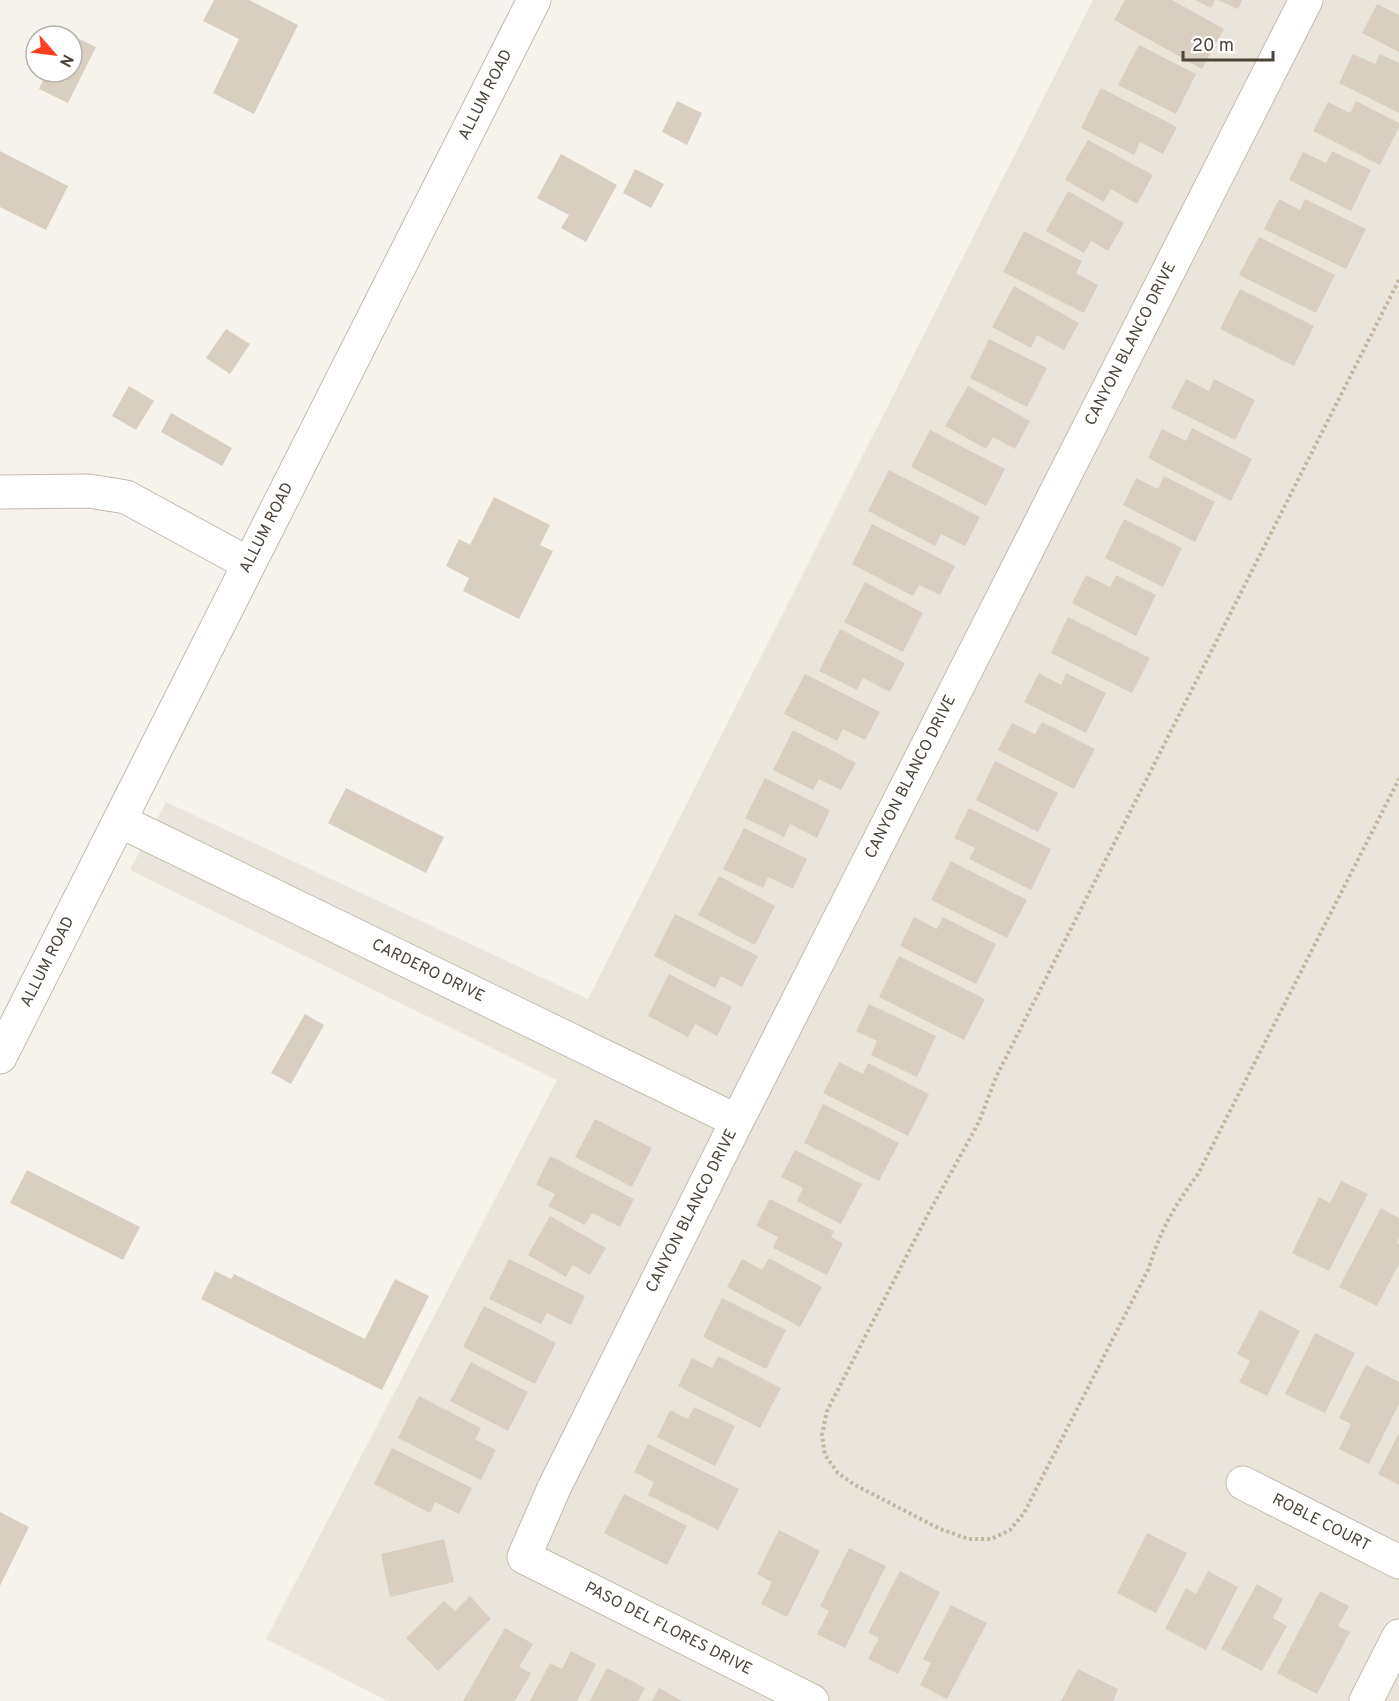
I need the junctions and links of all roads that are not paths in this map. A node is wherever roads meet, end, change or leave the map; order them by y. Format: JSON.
{"nodes":[{"id":1,"x":1306,"y":0,"type":"edge"},
{"id":2,"x":526,"y":3,"type":"edge"},
{"id":3,"x":0,"y":492,"type":"edge"},
{"id":4,"x":249,"y":564,"type":"junction"},
{"id":5,"x":120,"y":821,"type":"junction"},
{"id":6,"x":0,"y":1057,"type":"edge"},
{"id":7,"x":737,"y":1121,"type":"junction"},
{"id":8,"x":1243,"y":1483,"type":"dead end"},
{"id":9,"x":524,"y":1557,"type":"joint"},
{"id":10,"x":1399,"y":1562,"type":"edge"},
{"id":11,"x":1399,"y":1636,"type":"edge"},
{"id":12,"x":812,"y":1701,"type":"edge"},
{"id":13,"x":1366,"y":1701,"type":"edge"}],
"edges":[{"from":1,"to":7,"type":"street","name":"CANYON BLANCO DRIVE"},
{"from":2,"to":4,"type":"street","name":"ALLUM ROAD"},
{"from":3,"to":4,"type":"street"},
{"from":4,"to":5,"type":"street","name":"ALLUM ROAD"},
{"from":5,"to":6,"type":"street","name":"ALLUM ROAD"},
{"from":5,"to":7,"type":"street","name":"CARDERO DRIVE"},
{"from":7,"to":9,"type":"street","name":"CANYON BLANCO DRIVE"},
{"from":8,"to":10,"type":"street","name":"ROBLE COURT"},
{"from":9,"to":12,"type":"street","name":"PASO DEL FLORES DRIVE"},
{"from":11,"to":13,"type":"street"}]}
